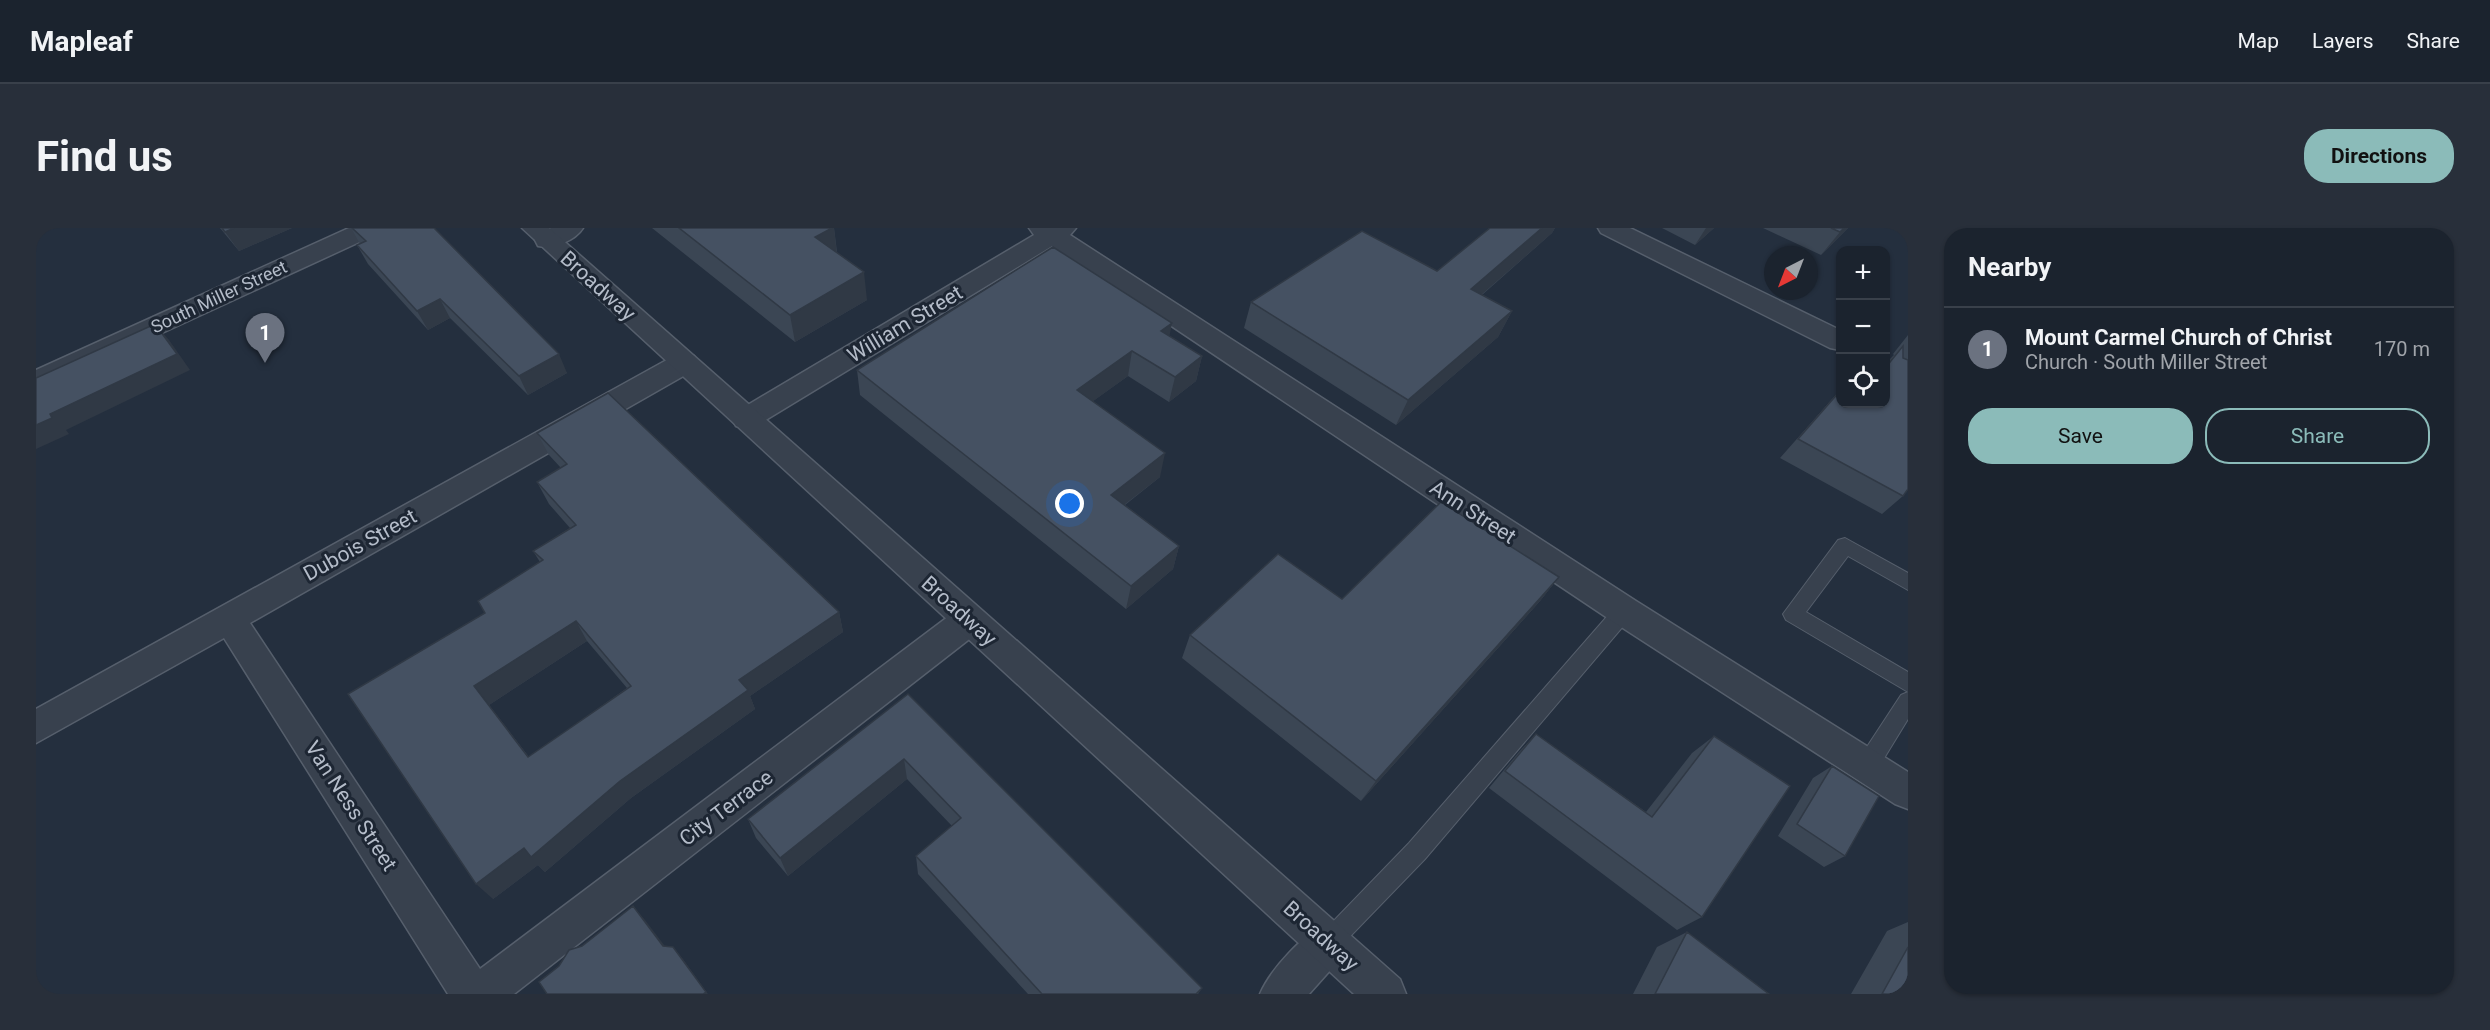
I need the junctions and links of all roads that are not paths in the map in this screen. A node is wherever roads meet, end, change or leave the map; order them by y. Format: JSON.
{"nodes":[{"id":1,"x":370,"y":228,"type":"edge"},
{"id":2,"x":571,"y":228,"type":"edge"},
{"id":3,"x":1610,"y":228,"type":"edge"},
{"id":4,"x":1052,"y":230,"type":"edge"},
{"id":5,"x":540,"y":234,"type":"edge"},
{"id":6,"x":1836,"y":339,"type":"edge"},
{"id":7,"x":684,"y":363,"type":"junction"},
{"id":8,"x":36,"y":381,"type":"edge"},
{"id":9,"x":746,"y":419,"type":"junction"},
{"id":10,"x":1908,"y":582,"type":"edge"},
{"id":11,"x":1624,"y":611,"type":"junction"},
{"id":12,"x":229,"y":618,"type":"junction"},
{"id":13,"x":969,"y":620,"type":"junction"},
{"id":14,"x":1908,"y":683,"type":"edge"},
{"id":15,"x":1908,"y":701,"type":"edge"},
{"id":16,"x":36,"y":728,"type":"edge"},
{"id":17,"x":1867,"y":766,"type":"junction"},
{"id":18,"x":1908,"y":792,"type":"edge"},
{"id":19,"x":1328,"y":943,"type":"junction"},
{"id":20,"x":472,"y":994,"type":"edge"},
{"id":21,"x":481,"y":994,"type":"edge"},
{"id":22,"x":1281,"y":994,"type":"edge"},
{"id":23,"x":1385,"y":994,"type":"edge"}],
"edges":[{"from":1,"to":8,"type":"street","name":"South Miller Street"},
{"from":2,"to":5,"type":"street"},
{"from":3,"to":6,"type":"street"},
{"from":4,"to":9,"type":"street","name":"William Street"},
{"from":4,"to":11,"type":"street","name":"Ann Street"},
{"from":5,"to":7,"type":"street","name":"Broadway"},
{"from":7,"to":9,"type":"street","name":"Broadway"},
{"from":7,"to":12,"type":"street","name":"Dubois Street"},
{"from":9,"to":13,"type":"street","name":"Broadway"},
{"from":10,"to":14,"type":"lane"},
{"from":11,"to":17,"type":"street","name":"Ann Street"},
{"from":11,"to":19,"type":"lane"},
{"from":12,"to":16,"type":"street","name":"Dubois Street"},
{"from":12,"to":20,"type":"street","name":"Van Ness Street"},
{"from":13,"to":19,"type":"street","name":"Broadway"},
{"from":13,"to":21,"type":"street","name":"City Terrace"},
{"from":15,"to":17,"type":"lane"},
{"from":17,"to":18,"type":"street","name":"Ann Street"},
{"from":19,"to":22,"type":"street"},
{"from":19,"to":23,"type":"street","name":"Broadway"}]}
